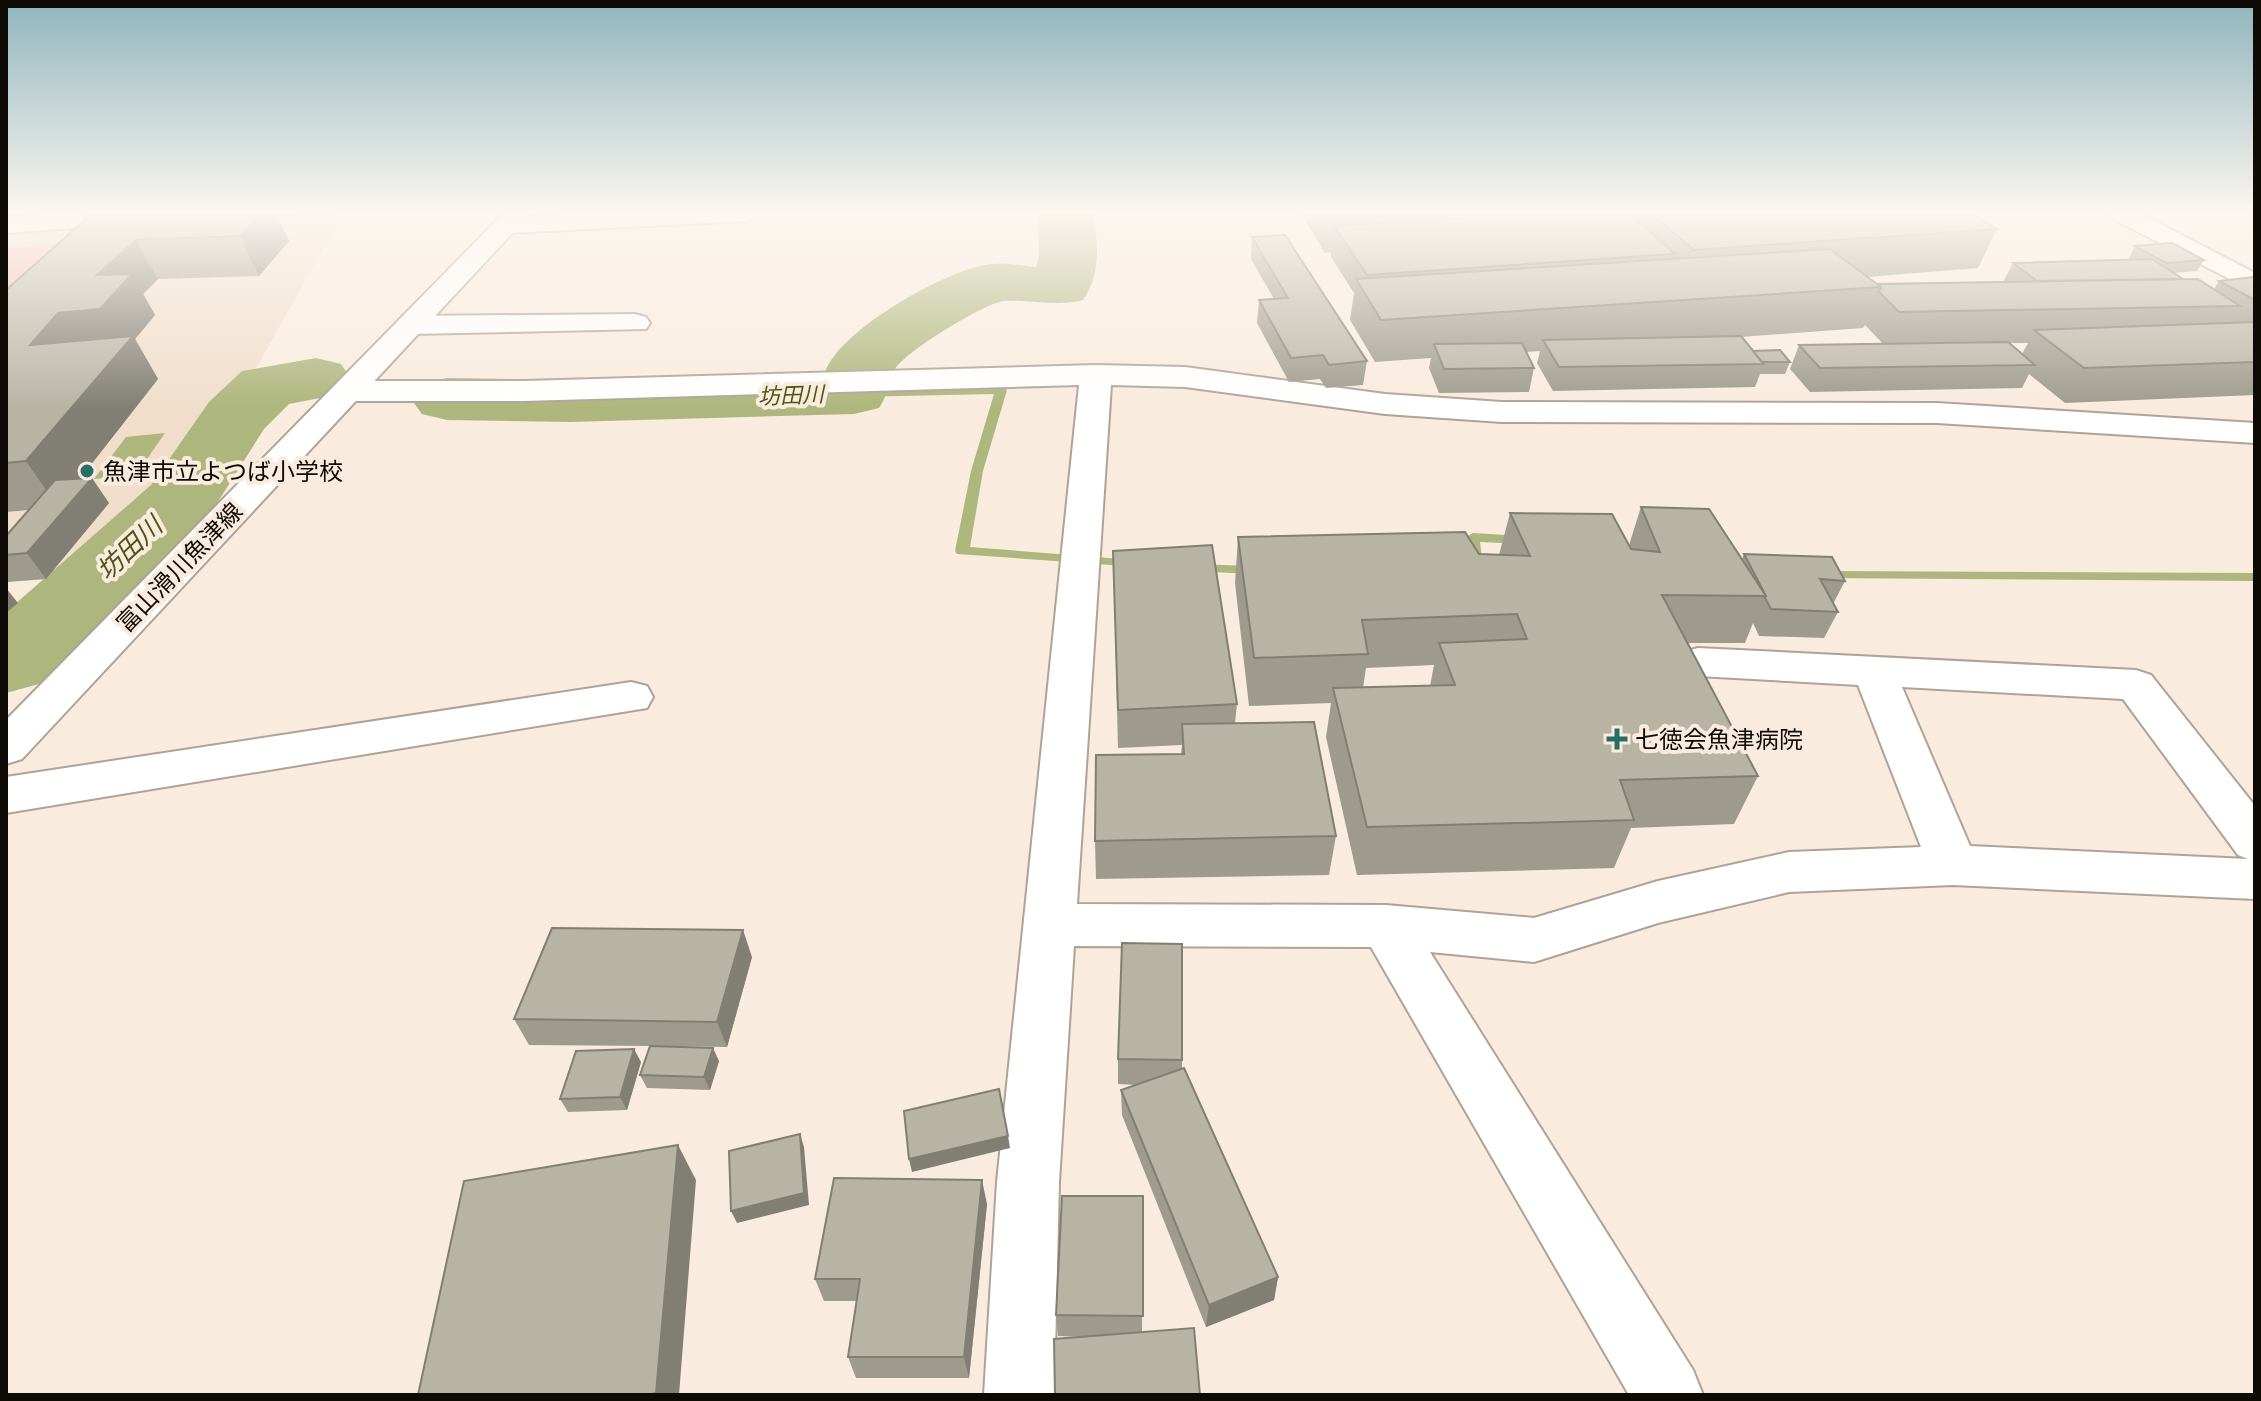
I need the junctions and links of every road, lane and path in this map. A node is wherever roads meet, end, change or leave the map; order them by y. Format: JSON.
{"nodes":[{"id":1,"x":455,"y":278,"type":"edge"},
{"id":2,"x":635,"y":323,"type":"dead end"},
{"id":3,"x":411,"y":325,"type":"junction"},
{"id":4,"x":1096,"y":375,"type":"junction"},
{"id":5,"x":348,"y":391,"type":"junction"},
{"id":6,"x":2255,"y":433,"type":"edge"},
{"id":7,"x":1698,"y":662,"type":"edge"},
{"id":8,"x":1875,"y":674,"type":"junction"},
{"id":9,"x":631,"y":697,"type":"dead end"},
{"id":10,"x":6,"y":748,"type":"edge"},
{"id":11,"x":6,"y":795,"type":"edge"},
{"id":12,"x":2255,"y":842,"type":"edge"},
{"id":13,"x":1953,"y":865,"type":"junction"},
{"id":14,"x":2255,"y":879,"type":"edge"},
{"id":15,"x":1049,"y":925,"type":"junction"},
{"id":16,"x":1386,"y":926,"type":"junction"},
{"id":17,"x":1019,"y":1395,"type":"edge"},
{"id":18,"x":1668,"y":1395,"type":"edge"}],
"edges":[{"from":1,"to":3,"type":"street","name":"富山滑川魚津線"},
{"from":2,"to":3,"type":"street"},
{"from":3,"to":5,"type":"street","name":"富山滑川魚津線"},
{"from":4,"to":5,"type":"street"},
{"from":4,"to":6,"type":"street"},
{"from":4,"to":15,"type":"street"},
{"from":5,"to":10,"type":"street","name":"富山滑川魚津線"},
{"from":7,"to":8,"type":"street"},
{"from":8,"to":12,"type":"street"},
{"from":8,"to":13,"type":"street"},
{"from":9,"to":11,"type":"street"},
{"from":13,"to":14,"type":"street"},
{"from":13,"to":16,"type":"street"},
{"from":15,"to":16,"type":"street"},
{"from":15,"to":17,"type":"street"},
{"from":16,"to":18,"type":"street"}]}
